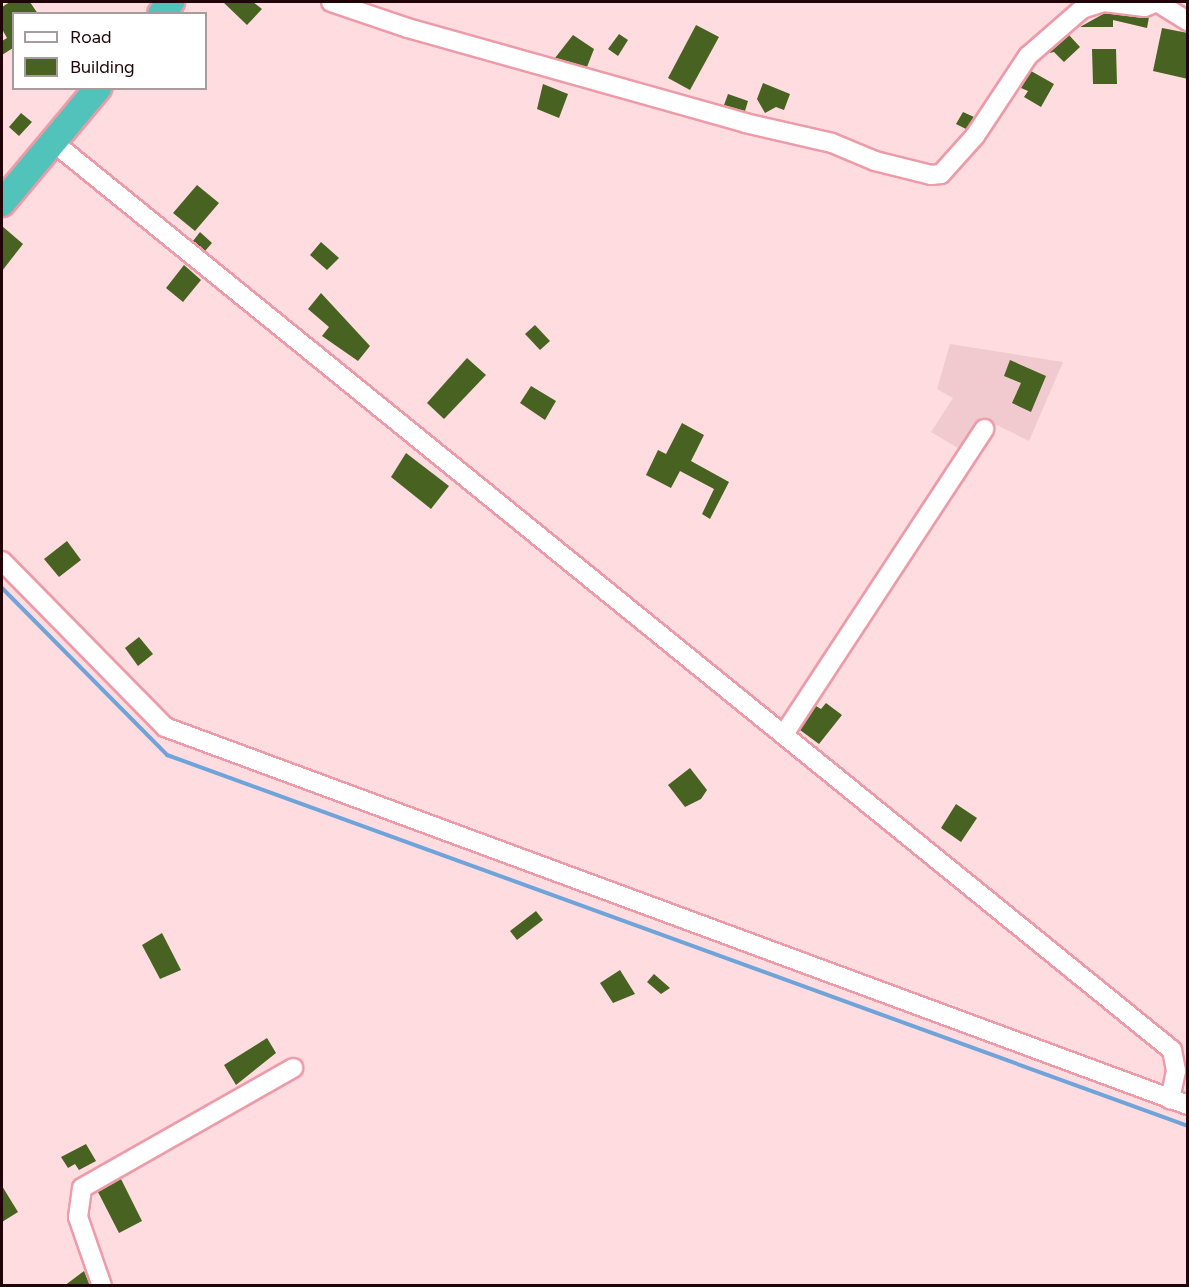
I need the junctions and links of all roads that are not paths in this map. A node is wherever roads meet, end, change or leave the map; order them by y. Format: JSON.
{"nodes":[{"id":1,"x":331,"y":2,"type":"edge"},
{"id":2,"x":1157,"y":2,"type":"edge"},
{"id":3,"x":1188,"y":21,"type":"edge"},
{"id":4,"x":96,"y":90,"type":"edge"},
{"id":5,"x":53,"y":142,"type":"junction"},
{"id":6,"x":2,"y":203,"type":"edge"},
{"id":7,"x":984,"y":429,"type":"dead end"},
{"id":8,"x":2,"y":561,"type":"edge"},
{"id":9,"x":784,"y":734,"type":"junction"},
{"id":10,"x":293,"y":1068,"type":"dead end"},
{"id":11,"x":1170,"y":1099,"type":"junction"},
{"id":12,"x":1188,"y":1106,"type":"edge"},
{"id":13,"x":102,"y":1286,"type":"edge"}],
"edges":[{"from":1,"to":2,"type":"street"},
{"from":2,"to":3,"type":"street"},
{"from":4,"to":5,"type":"highway"},
{"from":5,"to":6,"type":"highway"},
{"from":5,"to":9,"type":"street"},
{"from":7,"to":9,"type":"street"},
{"from":8,"to":11,"type":"street"},
{"from":9,"to":11,"type":"street"},
{"from":10,"to":13,"type":"street"},
{"from":11,"to":12,"type":"street"}]}
